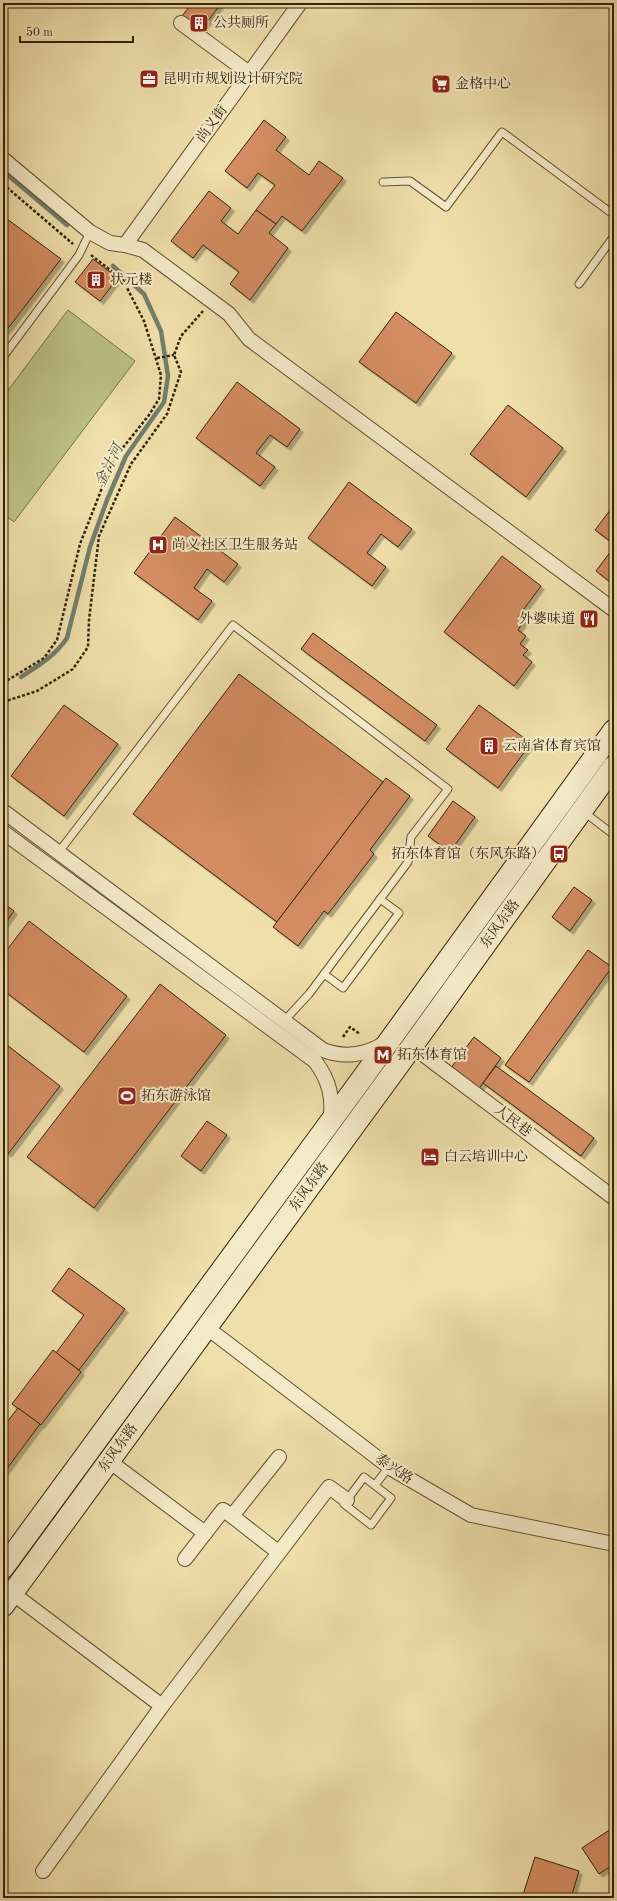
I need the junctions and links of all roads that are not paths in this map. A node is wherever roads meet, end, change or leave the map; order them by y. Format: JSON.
{"nodes":[{"id":1,"x":300,"y":3,"type":"edge"},
{"id":2,"x":181,"y":23,"type":"dead end"},
{"id":3,"x":249,"y":73,"type":"junction"},
{"id":4,"x":3,"y":159,"type":"edge"},
{"id":5,"x":383,"y":182,"type":"dead end"},
{"id":6,"x":614,"y":214,"type":"edge"},
{"id":7,"x":90,"y":232,"type":"junction"},
{"id":8,"x":614,"y":236,"type":"edge"},
{"id":9,"x":125,"y":245,"type":"junction"},
{"id":10,"x":579,"y":284,"type":"dead end"},
{"id":11,"x":3,"y":357,"type":"edge"},
{"id":12,"x":614,"y":610,"type":"edge"},
{"id":13,"x":614,"y":730,"type":"edge"},
{"id":14,"x":614,"y":766,"type":"edge"},
{"id":15,"x":3,"y":811,"type":"edge"},
{"id":16,"x":582,"y":811,"type":"junction"},
{"id":17,"x":3,"y":832,"type":"edge"},
{"id":18,"x":614,"y":834,"type":"edge"},
{"id":19,"x":58,"y":853,"type":"junction"},
{"id":20,"x":380,"y":899,"type":"junction"},
{"id":21,"x":324,"y":974,"type":"junction"},
{"id":22,"x":406,"y":1018,"type":"junction"},
{"id":23,"x":284,"y":1021,"type":"junction"},
{"id":24,"x":392,"y":1038,"type":"junction"},
{"id":25,"x":417,"y":1039,"type":"junction"},
{"id":26,"x":330,"y":1123,"type":"junction"},
{"id":27,"x":614,"y":1198,"type":"edge"},
{"id":28,"x":206,"y":1327,"type":"junction"},
{"id":29,"x":279,"y":1457,"type":"dead end"},
{"id":30,"x":108,"y":1461,"type":"junction"},
{"id":31,"x":389,"y":1467,"type":"junction"},
{"id":32,"x":375,"y":1485,"type":"junction"},
{"id":33,"x":348,"y":1500,"type":"junction"},
{"id":34,"x":232,"y":1516,"type":"junction"},
{"id":35,"x":205,"y":1533,"type":"junction"},
{"id":36,"x":614,"y":1544,"type":"edge"},
{"id":37,"x":278,"y":1552,"type":"junction"},
{"id":38,"x":185,"y":1559,"type":"dead end"},
{"id":39,"x":3,"y":1568,"type":"edge"},
{"id":40,"x":8,"y":1599,"type":"edge"},
{"id":41,"x":162,"y":1706,"type":"junction"},
{"id":42,"x":43,"y":1871,"type":"dead end"}],
"edges":[{"from":1,"to":3,"type":"street","name":"尚义街"},
{"from":2,"to":3,"type":"street"},
{"from":3,"to":9,"type":"street","name":"尚义街"},
{"from":4,"to":7,"type":"street"},
{"from":5,"to":6,"type":"lane"},
{"from":7,"to":9,"type":"street"},
{"from":7,"to":11,"type":"lane"},
{"from":8,"to":10,"type":"lane"},
{"from":9,"to":12,"type":"street"},
{"from":13,"to":22,"type":"main road","name":"东风东路"},
{"from":14,"to":16,"type":"main road","name":"东风东路"},
{"from":15,"to":19,"type":"street"},
{"from":16,"to":18,"type":"lane"},
{"from":16,"to":25,"type":"main road","name":"东风东路"},
{"from":17,"to":26,"type":"street"},
{"from":19,"to":20,"type":"lane"},
{"from":19,"to":23,"type":"street"},
{"from":20,"to":21,"type":"lane"},
{"from":20,"to":21,"type":"lane"},
{"from":21,"to":23,"type":"lane"},
{"from":22,"to":24,"type":"main road","name":"东风东路"},
{"from":22,"to":25,"type":"main road"},
{"from":23,"to":24,"type":"street"},
{"from":24,"to":26,"type":"main road","name":"东风东路"},
{"from":25,"to":27,"type":"street","name":"人民巷"},
{"from":25,"to":28,"type":"main road","name":"东风东路"},
{"from":26,"to":39,"type":"main road","name":"东风东路"},
{"from":28,"to":30,"type":"main road","name":"东风东路"},
{"from":28,"to":31,"type":"street","name":"泰兴路"},
{"from":29,"to":34,"type":"street"},
{"from":30,"to":35,"type":"street"},
{"from":30,"to":40,"type":"main road","name":"东风东路"},
{"from":31,"to":32,"type":"lane"},
{"from":31,"to":36,"type":"street","name":"泰兴路"},
{"from":32,"to":33,"type":"lane"},
{"from":32,"to":33,"type":"lane"},
{"from":33,"to":37,"type":"street"},
{"from":34,"to":35,"type":"street"},
{"from":34,"to":37,"type":"street"},
{"from":35,"to":38,"type":"street"},
{"from":37,"to":41,"type":"street"},
{"from":40,"to":41,"type":"street"},
{"from":41,"to":42,"type":"street"}]}
